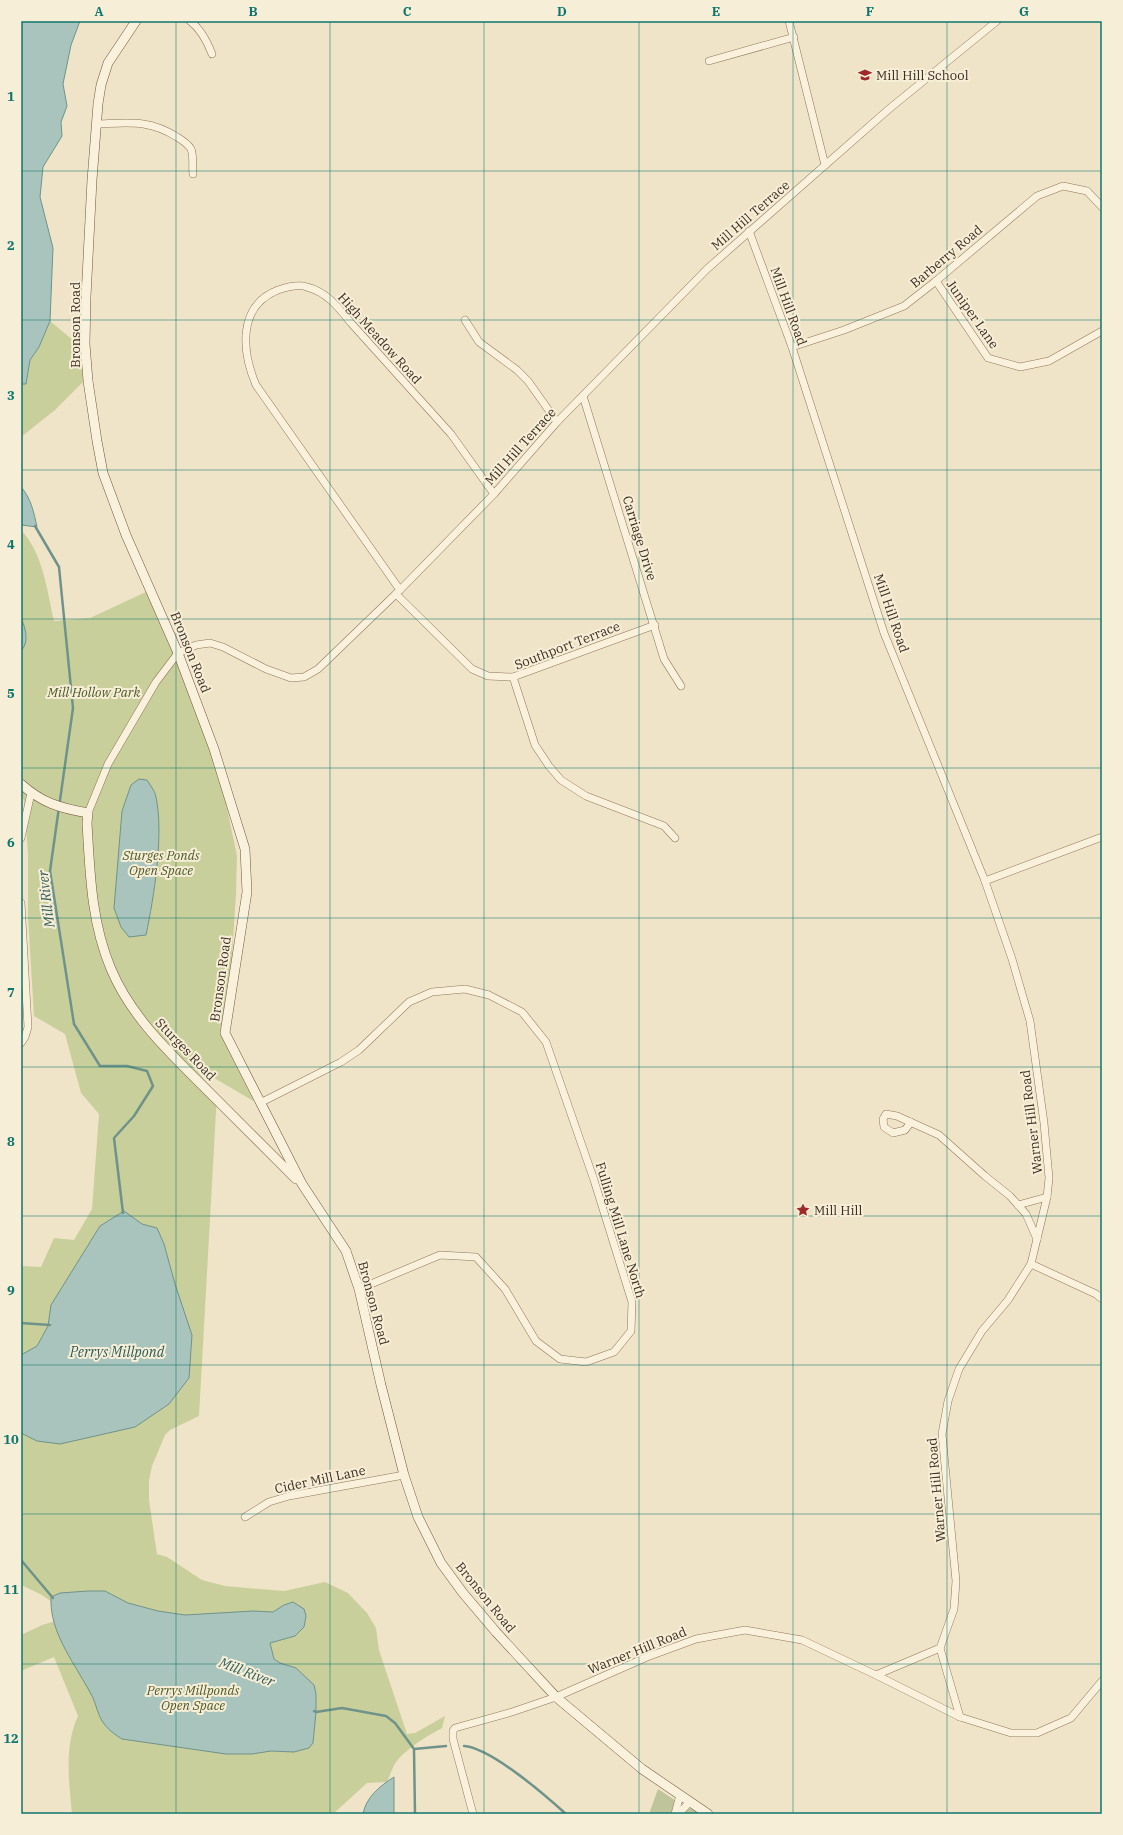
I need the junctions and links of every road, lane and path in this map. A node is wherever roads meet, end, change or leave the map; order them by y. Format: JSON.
{"nodes":[{"id":1,"x":136,"y":21,"type":"edge"},
{"id":2,"x":190,"y":21,"type":"edge"},
{"id":3,"x":790,"y":21,"type":"edge"},
{"id":4,"x":997,"y":21,"type":"edge"},
{"id":5,"x":794,"y":37,"type":"junction"},
{"id":6,"x":212,"y":54,"type":"dead end"},
{"id":7,"x":709,"y":61,"type":"dead end"},
{"id":8,"x":96,"y":124,"type":"junction"},
{"id":9,"x":825,"y":165,"type":"junction"},
{"id":10,"x":193,"y":174,"type":"dead end"},
{"id":11,"x":1102,"y":207,"type":"edge"},
{"id":12,"x":749,"y":231,"type":"junction"},
{"id":13,"x":936,"y":281,"type":"junction"},
{"id":14,"x":465,"y":320,"type":"dead end"},
{"id":15,"x":1102,"y":331,"type":"edge"},
{"id":16,"x":792,"y":347,"type":"junction"},
{"id":17,"x":583,"y":396,"type":"junction"},
{"id":18,"x":557,"y":422,"type":"junction"},
{"id":19,"x":494,"y":494,"type":"junction"},
{"id":20,"x":398,"y":592,"type":"junction"},
{"id":21,"x":655,"y":625,"type":"junction"},
{"id":22,"x":178,"y":653,"type":"junction"},
{"id":23,"x":513,"y":677,"type":"junction"},
{"id":24,"x":681,"y":686,"type":"dead end"},
{"id":25,"x":21,"y":784,"type":"edge"},
{"id":26,"x":34,"y":795,"type":"junction"},
{"id":27,"x":88,"y":813,"type":"junction"},
{"id":28,"x":1102,"y":837,"type":"edge"},
{"id":29,"x":21,"y":838,"type":"edge"},
{"id":30,"x":675,"y":838,"type":"dead end"},
{"id":31,"x":986,"y":881,"type":"junction"},
{"id":32,"x":21,"y":903,"type":"edge"},
{"id":33,"x":21,"y":1043,"type":"edge"},
{"id":34,"x":260,"y":1103,"type":"junction"},
{"id":35,"x":911,"y":1122,"type":"dead end"},
{"id":36,"x":302,"y":1184,"type":"junction"},
{"id":37,"x":1047,"y":1197,"type":"junction"},
{"id":38,"x":1018,"y":1205,"type":"junction"},
{"id":39,"x":1037,"y":1239,"type":"junction"},
{"id":40,"x":1031,"y":1264,"type":"junction"},
{"id":41,"x":359,"y":1289,"type":"junction"},
{"id":42,"x":1102,"y":1299,"type":"edge"},
{"id":43,"x":404,"y":1475,"type":"junction"},
{"id":44,"x":245,"y":1517,"type":"dead end"},
{"id":45,"x":940,"y":1648,"type":"junction"},
{"id":46,"x":876,"y":1675,"type":"junction"},
{"id":47,"x":1102,"y":1681,"type":"edge"},
{"id":48,"x":556,"y":1697,"type":"junction"},
{"id":49,"x":960,"y":1717,"type":"junction"},
{"id":50,"x":680,"y":1795,"type":"junction"},
{"id":51,"x":690,"y":1802,"type":"junction"},
{"id":52,"x":473,"y":1814,"type":"edge"},
{"id":53,"x":674,"y":1814,"type":"edge"},
{"id":54,"x":678,"y":1814,"type":"edge"},
{"id":55,"x":708,"y":1814,"type":"edge"}],
"edges":[{"from":1,"to":8,"type":"main road","name":"Bronson Road"},
{"from":2,"to":6,"type":"street"},
{"from":3,"to":5,"type":"street"},
{"from":4,"to":9,"type":"street","name":"Mill Hill Terrace"},
{"from":5,"to":7,"type":"street"},
{"from":5,"to":9,"type":"street"},
{"from":8,"to":10,"type":"street"},
{"from":8,"to":22,"type":"main road","name":"Bronson Road"},
{"from":9,"to":12,"type":"street","name":"Mill Hill Terrace"},
{"from":11,"to":13,"type":"street","name":"Barberry Road"},
{"from":12,"to":16,"type":"street","name":"Mill Hill Road"},
{"from":12,"to":17,"type":"street","name":"Mill Hill Terrace"},
{"from":13,"to":15,"type":"street","name":"Juniper Lane"},
{"from":13,"to":16,"type":"street","name":"Barberry Road"},
{"from":14,"to":18,"type":"street"},
{"from":16,"to":31,"type":"street","name":"Mill Hill Road"},
{"from":17,"to":18,"type":"street","name":"Mill Hill Terrace"},
{"from":17,"to":21,"type":"street","name":"Carriage Drive"},
{"from":18,"to":19,"type":"street","name":"Mill Hill Terrace"},
{"from":19,"to":20,"type":"street","name":"Mill Hill Terrace"},
{"from":19,"to":20,"type":"street","name":"High Meadow Road"},
{"from":20,"to":22,"type":"street","name":"Mill Hill Terrace"},
{"from":20,"to":23,"type":"street","name":"High Meadow Road"},
{"from":21,"to":23,"type":"street","name":"Southport Terrace"},
{"from":21,"to":24,"type":"street","name":"Carriage Drive"},
{"from":22,"to":27,"type":"street","name":"Mill Hill Terrace"},
{"from":22,"to":34,"type":"main road","name":"Bronson Road"},
{"from":23,"to":30,"type":"street","name":"Southport Terrace"},
{"from":25,"to":26,"type":"main road"},
{"from":26,"to":27,"type":"main road"},
{"from":26,"to":29,"type":"street"},
{"from":27,"to":36,"type":"main road","name":"Sturges Road"},
{"from":28,"to":31,"type":"street"},
{"from":31,"to":37,"type":"street","name":"Warner Hill Road"},
{"from":32,"to":33,"type":"street"},
{"from":34,"to":36,"type":"main road","name":"Bronson Road"},
{"from":34,"to":41,"type":"street","name":"Fulling Mill Lane North"},
{"from":35,"to":38,"type":"street"},
{"from":36,"to":41,"type":"main road","name":"Bronson Road"},
{"from":37,"to":38,"type":"street"},
{"from":37,"to":39,"type":"street","name":"Warner Hill Road"},
{"from":38,"to":39,"type":"street"},
{"from":39,"to":40,"type":"street","name":"Warner Hill Road"},
{"from":40,"to":42,"type":"street"},
{"from":40,"to":45,"type":"street","name":"Warner Hill Road"},
{"from":41,"to":43,"type":"main road","name":"Bronson Road"},
{"from":43,"to":44,"type":"street","name":"Cider Mill Lane"},
{"from":43,"to":48,"type":"main road","name":"Bronson Road"},
{"from":45,"to":46,"type":"street"},
{"from":45,"to":49,"type":"street"},
{"from":46,"to":48,"type":"street","name":"Warner Hill Road"},
{"from":46,"to":49,"type":"street","name":"Warner Hill Road"},
{"from":47,"to":49,"type":"street","name":"Warner Hill Road"},
{"from":48,"to":50,"type":"main road","name":"Bronson Road"},
{"from":48,"to":52,"type":"street","name":"Warner Hill Road"},
{"from":50,"to":51,"type":"main road","name":"Bronson Road"},
{"from":50,"to":53,"type":"street"},
{"from":51,"to":54,"type":"street"},
{"from":51,"to":55,"type":"main road","name":"Bronson Road"}]}
